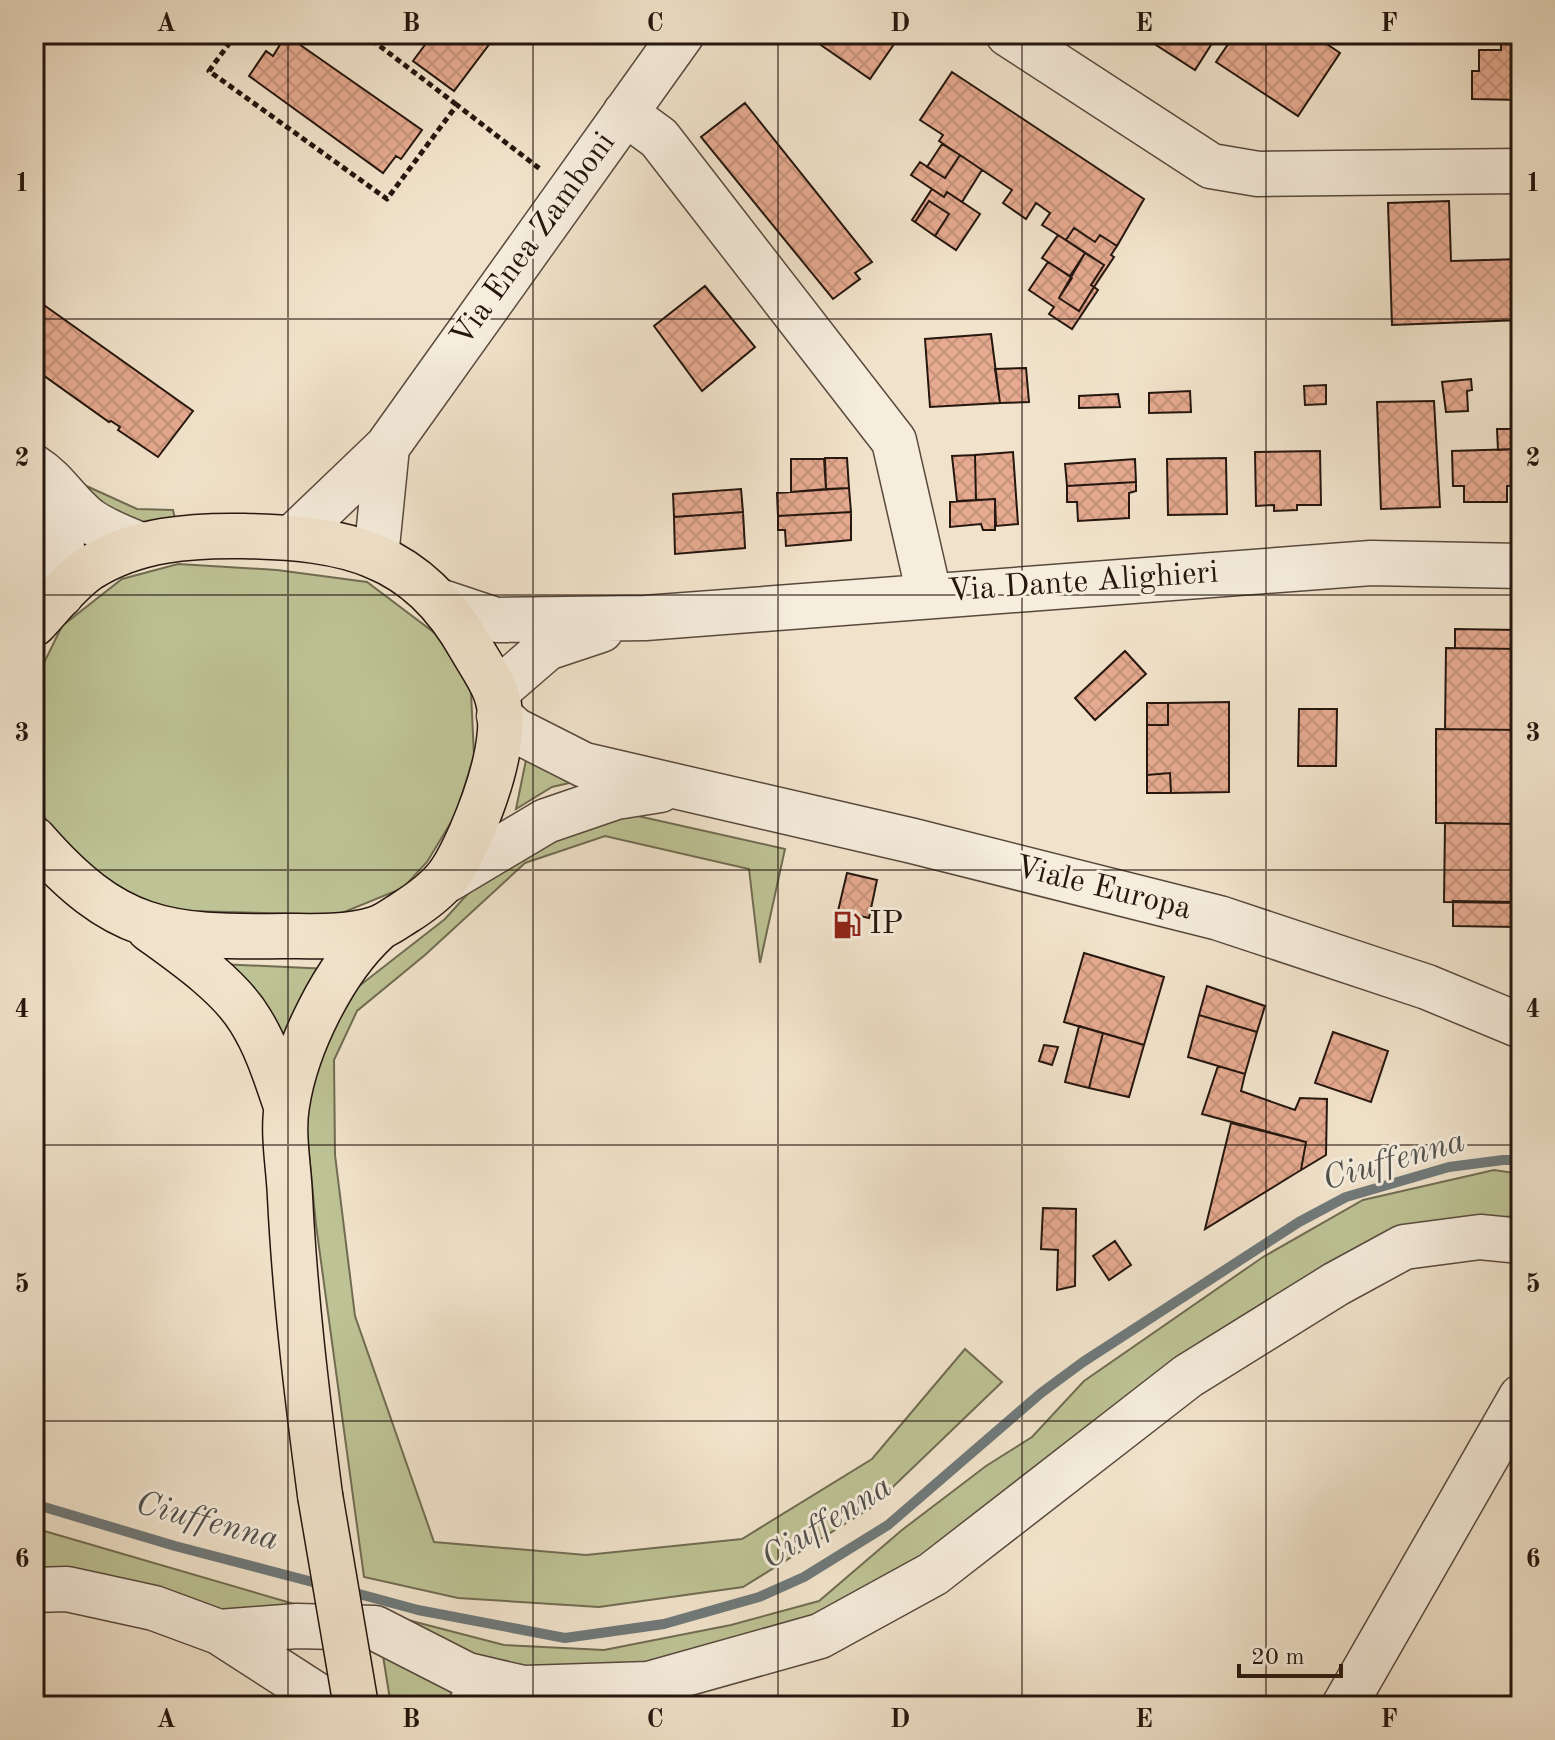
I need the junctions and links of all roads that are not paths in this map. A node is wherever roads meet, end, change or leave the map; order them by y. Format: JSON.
{"nodes":[{"id":1,"x":682,"y":34,"type":"edge"},
{"id":2,"x":1008,"y":34,"type":"edge"},
{"id":3,"x":625,"y":113,"type":"junction"},
{"id":4,"x":1521,"y":171,"type":"edge"},
{"id":5,"x":387,"y":447,"type":"junction"},
{"id":6,"x":35,"y":467,"type":"edge"},
{"id":7,"x":293,"y":537,"type":"junction"},
{"id":8,"x":141,"y":545,"type":"junction"},
{"id":9,"x":376,"y":557,"type":"junction"},
{"id":10,"x":1521,"y":566,"type":"edge"},
{"id":11,"x":929,"y":594,"type":"junction"},
{"id":12,"x":442,"y":602,"type":"junction"},
{"id":13,"x":48,"y":610,"type":"edge"},
{"id":14,"x":645,"y":618,"type":"junction"},
{"id":15,"x":498,"y":704,"type":"junction"},
{"id":16,"x":675,"y":787,"type":"junction"},
{"id":17,"x":34,"y":839,"type":"edge"},
{"id":18,"x":447,"y":880,"type":"junction"},
{"id":19,"x":144,"y":925,"type":"junction"},
{"id":20,"x":378,"y":929,"type":"junction"},
{"id":21,"x":1521,"y":1026,"type":"edge"},
{"id":22,"x":286,"y":1106,"type":"junction"},
{"id":23,"x":1521,"y":1241,"type":"edge"},
{"id":24,"x":1521,"y":1397,"type":"edge"},
{"id":25,"x":34,"y":1590,"type":"edge"},
{"id":26,"x":219,"y":1632,"type":"junction"},
{"id":27,"x":525,"y":1688,"type":"junction"},
{"id":28,"x":344,"y":1706,"type":"edge"},
{"id":29,"x":356,"y":1706,"type":"edge"},
{"id":30,"x":470,"y":1706,"type":"edge"},
{"id":31,"x":1344,"y":1706,"type":"edge"}],
"edges":[{"from":1,"to":3,"type":"street","name":"Via Enea Zamboni"},
{"from":2,"to":4,"type":"street"},
{"from":3,"to":5,"type":"street","name":"Via Enea Zamboni"},
{"from":3,"to":11,"type":"street"},
{"from":5,"to":7,"type":"street","name":"Via Enea Zamboni"},
{"from":5,"to":9,"type":"street","name":"Via Enea Zamboni"},
{"from":6,"to":8,"type":"street"},
{"from":6,"to":13,"type":"street"},
{"from":7,"to":8,"type":"main road"},
{"from":7,"to":9,"type":"main road"},
{"from":8,"to":13,"type":"main road"},
{"from":9,"to":12,"type":"main road"},
{"from":10,"to":11,"type":"street","name":"Via Dante Alighieri"},
{"from":11,"to":14,"type":"street","name":"Via Dante Alighieri"},
{"from":12,"to":14,"type":"street","name":"Via Dante Alighieri"},
{"from":12,"to":15,"type":"main road"},
{"from":14,"to":15,"type":"street","name":"Via Dante Alighieri"},
{"from":15,"to":16,"type":"street","name":"Viale Europa"},
{"from":15,"to":18,"type":"main road"},
{"from":16,"to":18,"type":"street","name":"Viale Europa"},
{"from":16,"to":21,"type":"street","name":"Viale Europa"},
{"from":17,"to":19,"type":"main road"},
{"from":18,"to":20,"type":"main road"},
{"from":19,"to":20,"type":"main road"},
{"from":19,"to":22,"type":"main road"},
{"from":20,"to":22,"type":"main road"},
{"from":22,"to":29,"type":"main road","bridge":true},
{"from":23,"to":27,"type":"street"},
{"from":24,"to":31,"type":"street"},
{"from":25,"to":26,"type":"street"},
{"from":26,"to":27,"type":"street"},
{"from":26,"to":28,"type":"street"},
{"from":27,"to":30,"type":"street"}]}
